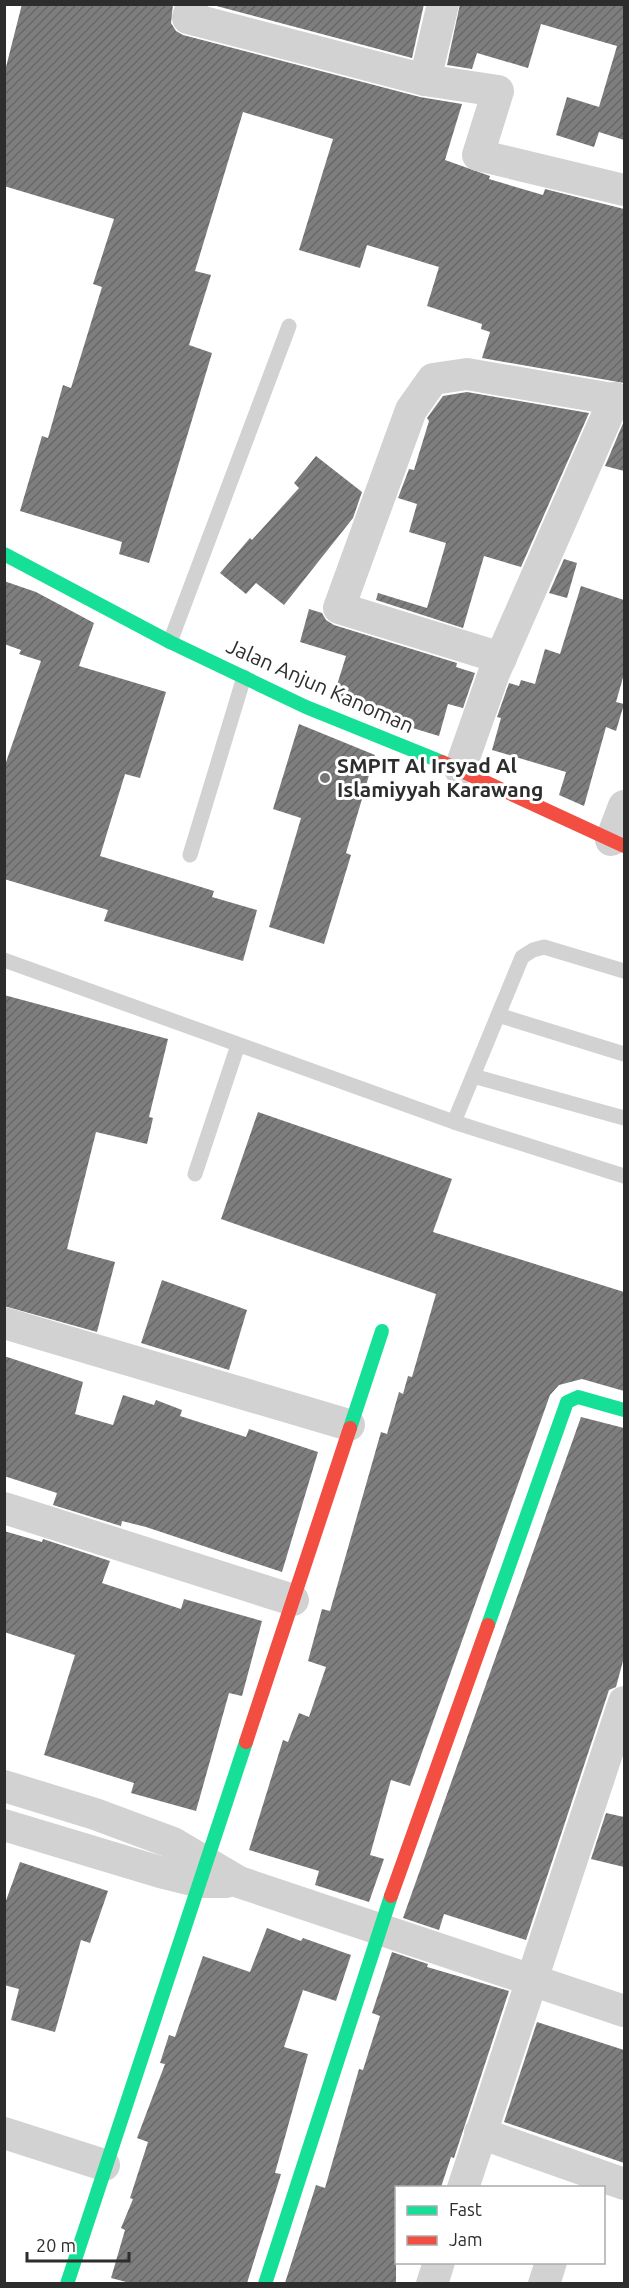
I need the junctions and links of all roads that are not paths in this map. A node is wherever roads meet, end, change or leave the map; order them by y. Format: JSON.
{"nodes":[{"id":1,"x":192,"y":4,"type":"edge"},
{"id":2,"x":443,"y":4,"type":"edge"},
{"id":3,"x":425,"y":80,"type":"junction"},
{"id":4,"x":624,"y":190,"type":"edge"},
{"id":5,"x":289,"y":326,"type":"dead end"},
{"id":6,"x":620,"y":399,"type":"edge"},
{"id":7,"x":4,"y":554,"type":"edge"},
{"id":8,"x":170,"y":642,"type":"junction"},
{"id":9,"x":501,"y":658,"type":"junction"},
{"id":10,"x":244,"y":677,"type":"junction"},
{"id":11,"x":460,"y":769,"type":"junction"},
{"id":12,"x":624,"y":806,"type":"edge"},
{"id":13,"x":618,"y":843,"type":"edge"},
{"id":14,"x":190,"y":855,"type":"dead end"},
{"id":15,"x":4,"y":960,"type":"edge"},
{"id":16,"x":624,"y":971,"type":"edge"},
{"id":17,"x":498,"y":1015,"type":"junction"},
{"id":18,"x":238,"y":1045,"type":"junction"},
{"id":19,"x":624,"y":1054,"type":"edge"},
{"id":20,"x":473,"y":1076,"type":"junction"},
{"id":21,"x":624,"y":1118,"type":"edge"},
{"id":22,"x":454,"y":1122,"type":"junction"},
{"id":23,"x":195,"y":1174,"type":"dead end"},
{"id":24,"x":624,"y":1176,"type":"edge"},
{"id":25,"x":4,"y":1323,"type":"edge"},
{"id":26,"x":382,"y":1331,"type":"dead end"},
{"id":27,"x":624,"y":1410,"type":"edge"},
{"id":28,"x":349,"y":1425,"type":"junction"},
{"id":29,"x":4,"y":1508,"type":"edge"},
{"id":30,"x":293,"y":1600,"type":"junction"},
{"id":31,"x":624,"y":1702,"type":"edge"},
{"id":32,"x":612,"y":1776,"type":"edge"},
{"id":33,"x":4,"y":1786,"type":"edge"},
{"id":34,"x":4,"y":1825,"type":"edge"},
{"id":35,"x":204,"y":1872,"type":"junction"},
{"id":36,"x":380,"y":1927,"type":"junction"},
{"id":37,"x":532,"y":1978,"type":"junction"},
{"id":38,"x":624,"y":2011,"type":"edge"},
{"id":39,"x":4,"y":2133,"type":"edge"},
{"id":40,"x":480,"y":2133,"type":"junction"},
{"id":41,"x":104,"y":2165,"type":"junction"},
{"id":42,"x":577,"y":2178,"type":"edge"},
{"id":43,"x":624,"y":2184,"type":"edge"},
{"id":44,"x":463,"y":2186,"type":"edge"},
{"id":45,"x":438,"y":2264,"type":"edge"},
{"id":46,"x":550,"y":2264,"type":"edge"},
{"id":47,"x":67,"y":2283,"type":"edge"},
{"id":48,"x":265,"y":2283,"type":"edge"},
{"id":49,"x":432,"y":2283,"type":"edge"},
{"id":50,"x":544,"y":2283,"type":"edge"}],
"edges":[{"from":1,"to":3,"type":"street"},
{"from":2,"to":3,"type":"street"},
{"from":3,"to":4,"type":"street"},
{"from":5,"to":8,"type":"lane"},
{"from":6,"to":9,"type":"street"},
{"from":6,"to":9,"type":"street"},
{"from":7,"to":8,"type":"street","name":"Jalan Anjun Kanoman"},
{"from":8,"to":10,"type":"street","name":"Jalan Anjun Kanoman"},
{"from":9,"to":11,"type":"street"},
{"from":10,"to":11,"type":"street","name":"Jalan Anjun Kanoman"},
{"from":10,"to":14,"type":"lane"},
{"from":11,"to":13,"type":"street","name":"Jalan Anjun Kanoman"},
{"from":12,"to":13,"type":"street"},
{"from":15,"to":18,"type":"lane"},
{"from":16,"to":17,"type":"lane"},
{"from":17,"to":19,"type":"lane"},
{"from":17,"to":20,"type":"lane"},
{"from":18,"to":22,"type":"lane"},
{"from":18,"to":23,"type":"lane"},
{"from":20,"to":21,"type":"lane"},
{"from":20,"to":22,"type":"lane"},
{"from":22,"to":24,"type":"lane"},
{"from":25,"to":28,"type":"street"},
{"from":26,"to":28,"type":"street"},
{"from":27,"to":36,"type":"street"},
{"from":28,"to":30,"type":"street"},
{"from":29,"to":30,"type":"street"},
{"from":30,"to":35,"type":"street"},
{"from":31,"to":32,"type":"street"},
{"from":32,"to":37,"type":"street"},
{"from":33,"to":35,"type":"street"},
{"from":34,"to":35,"type":"street"},
{"from":35,"to":36,"type":"street"},
{"from":35,"to":41,"type":"street"},
{"from":36,"to":37,"type":"street"},
{"from":36,"to":48,"type":"street"},
{"from":37,"to":38,"type":"street"},
{"from":37,"to":40,"type":"street"},
{"from":39,"to":41,"type":"street"},
{"from":40,"to":42,"type":"street"},
{"from":40,"to":44,"type":"street"},
{"from":41,"to":47,"type":"street"},
{"from":42,"to":43,"type":"street"},
{"from":45,"to":49,"type":"street"},
{"from":46,"to":50,"type":"street"}]}
